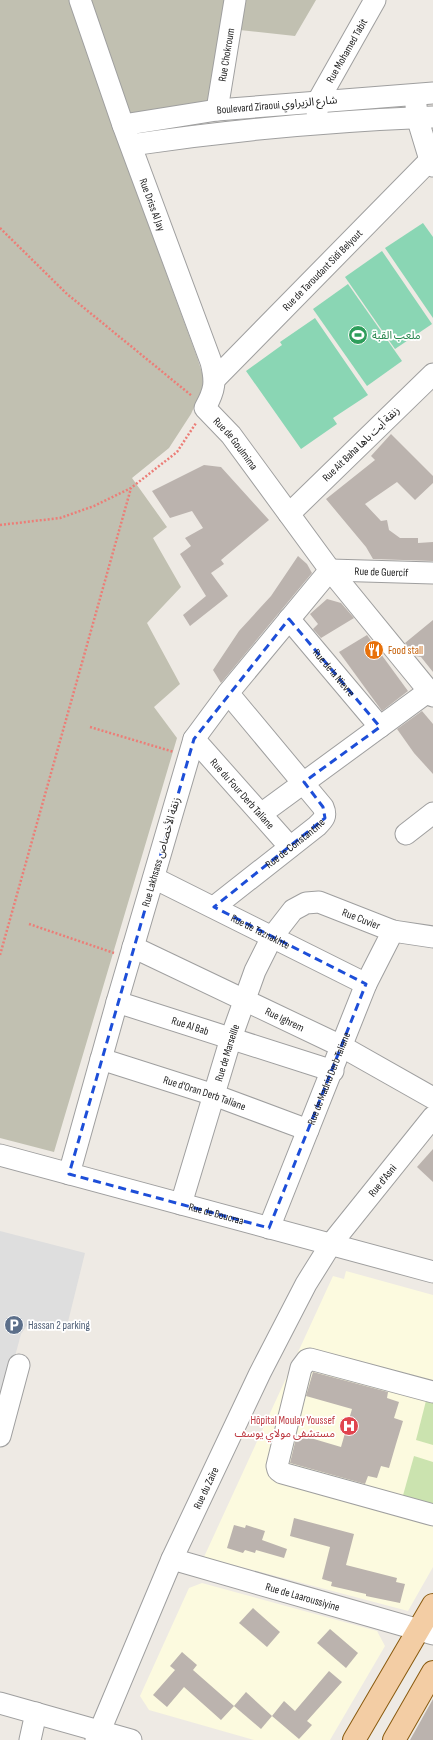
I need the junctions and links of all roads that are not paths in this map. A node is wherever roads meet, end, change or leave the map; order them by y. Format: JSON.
{"nodes":[{"id":1,"x":80,"y":0,"type":"edge"},
{"id":2,"x":235,"y":0,"type":"edge"},
{"id":3,"x":375,"y":0,"type":"edge"},
{"id":4,"x":424,"y":94,"type":"edge"},
{"id":5,"x":318,"y":101,"type":"junction"},
{"id":6,"x":217,"y":110,"type":"junction"},
{"id":7,"x":425,"y":117,"type":"edge"},
{"id":8,"x":123,"y":125,"type":"junction"},
{"id":9,"x":316,"y":125,"type":"junction"},
{"id":10,"x":131,"y":145,"type":"junction"},
{"id":11,"x":431,"y":163,"type":"edge"},
{"id":12,"x":215,"y":379,"type":"junction"},
{"id":13,"x":429,"y":385,"type":"edge"},
{"id":14,"x":289,"y":514,"type":"junction"},
{"id":15,"x":330,"y":570,"type":"junction"},
{"id":16,"x":433,"y":573,"type":"edge"},
{"id":17,"x":289,"y":619,"type":"junction"},
{"id":18,"x":228,"y":693,"type":"junction"},
{"id":19,"x":431,"y":693,"type":"edge"},
{"id":20,"x":380,"y":727,"type":"junction"},
{"id":21,"x":192,"y":748,"type":"junction"},
{"id":22,"x":304,"y":782,"type":"junction"},
{"id":23,"x":433,"y":813,"type":"edge"},
{"id":24,"x":261,"y":814,"type":"junction"},
{"id":25,"x":406,"y":834,"type":"dead end"},
{"id":26,"x":290,"y":847,"type":"junction"},
{"id":27,"x":154,"y":878,"type":"junction"},
{"id":28,"x":214,"y":907,"type":"junction"},
{"id":29,"x":293,"y":910,"type":"joint"},
{"id":30,"x":393,"y":931,"type":"junction"},
{"id":31,"x":430,"y":932,"type":"edge"},
{"id":32,"x":272,"y":937,"type":"junction"},
{"id":33,"x":131,"y":953,"type":"junction"},
{"id":34,"x":366,"y":984,"type":"junction"},
{"id":35,"x":244,"y":1001,"type":"junction"},
{"id":36,"x":116,"y":1002,"type":"junction"},
{"id":37,"x":231,"y":1038,"type":"junction"},
{"id":38,"x":341,"y":1046,"type":"junction"},
{"id":39,"x":101,"y":1059,"type":"junction"},
{"id":40,"x":332,"y":1070,"type":"junction"},
{"id":41,"x":214,"y":1096,"type":"junction"},
{"id":42,"x":433,"y":1098,"type":"edge"},
{"id":43,"x":433,"y":1117,"type":"edge"},
{"id":44,"x":308,"y":1130,"type":"junction"},
{"id":45,"x":0,"y":1155,"type":"edge"},
{"id":46,"x":69,"y":1174,"type":"junction"},
{"id":47,"x":181,"y":1204,"type":"junction"},
{"id":48,"x":269,"y":1228,"type":"junction"},
{"id":49,"x":331,"y":1244,"type":"junction"},
{"id":50,"x":433,"y":1272,"type":"edge"},
{"id":51,"x":19,"y":1365,"type":"dead end"},
{"id":52,"x":433,"y":1392,"type":"edge"},
{"id":53,"x":0,"y":1436,"type":"edge"},
{"id":54,"x":433,"y":1516,"type":"edge"},
{"id":55,"x":172,"y":1559,"type":"junction"},
{"id":56,"x":433,"y":1605,"type":"edge"},
{"id":57,"x":426,"y":1631,"type":"edge"},
{"id":58,"x":433,"y":1672,"type":"edge"},
{"id":59,"x":0,"y":1703,"type":"edge"},
{"id":60,"x":36,"y":1713,"type":"junction"},
{"id":61,"x":97,"y":1736,"type":"edge"},
{"id":62,"x":30,"y":1740,"type":"edge"},
{"id":63,"x":131,"y":1740,"type":"edge"},
{"id":64,"x":354,"y":1740,"type":"edge"},
{"id":65,"x":394,"y":1740,"type":"edge"}],
"edges":[{"from":1,"to":8,"type":"street","name":"Rue Driss Al Jay"},
{"from":2,"to":6,"type":"street","name":"Rue Chokroum"},
{"from":3,"to":5,"type":"street","name":"Rue Mohamed Tabit"},
{"from":4,"to":5,"type":"street","name":"Boulevard Ziraoui شارع الزيراوي"},
{"from":4,"to":7,"type":"street"},
{"from":5,"to":6,"type":"street","name":"Boulevard Ziraoui شارع الزيراوي"},
{"from":5,"to":9,"type":"street","name":"Rue Mohamed Tabit"},
{"from":6,"to":8,"type":"street","name":"Boulevard Ziraoui شارع الزيراوي"},
{"from":7,"to":9,"type":"street","name":"Boulevard Ziraoui شارع الزيراوي"},
{"from":7,"to":11,"type":"street"},
{"from":8,"to":10,"type":"street","name":"Rue Driss Al Jay"},
{"from":9,"to":10,"type":"street","name":"Boulevard Ziraoui شارع الزيراوي"},
{"from":10,"to":12,"type":"street","name":"Rue Driss Al Jay"},
{"from":11,"to":12,"type":"street","name":"Rue de Taroudant Sidi Belyout"},
{"from":12,"to":14,"type":"street","name":"Rue de Goulmima"},
{"from":13,"to":14,"type":"street","name":"Rue Ait Baha زنقة أيت باها"},
{"from":14,"to":15,"type":"street","name":"Rue de Goulmima"},
{"from":15,"to":16,"type":"street","name":"Rue de Guercif"},
{"from":15,"to":17,"type":"street","name":"Rue Lakhsass زنقة الأخصاص"},
{"from":15,"to":19,"type":"street","name":"Rue de Goulmima"},
{"from":17,"to":18,"type":"street","name":"Rue Lakhsass زنقة الأخصاص"},
{"from":17,"to":20,"type":"street","name":"Rue de la Nievre"},
{"from":18,"to":21,"type":"street","name":"Rue Lakhsass زنقة الأخصاص"},
{"from":18,"to":22,"type":"street","name":"Rue de Constantine"},
{"from":19,"to":20,"type":"street"},
{"from":20,"to":22,"type":"street"},
{"from":21,"to":24,"type":"street","name":"Rue du Four Derb Taliane"},
{"from":21,"to":27,"type":"street","name":"Rue Lakhsass زنقة الأخصاص"},
{"from":22,"to":24,"type":"street"},
{"from":22,"to":26,"type":"street","name":"Rue de Constantine"},
{"from":23,"to":25,"type":"street"},
{"from":24,"to":26,"type":"street","name":"Rue du Four Derb Taliane"},
{"from":26,"to":28,"type":"street","name":"Rue de Constantine"},
{"from":27,"to":28,"type":"street","name":"Rue de Taznakhte"},
{"from":27,"to":33,"type":"street","name":"Rue Lakhsass زنقة الأخصاص"},
{"from":28,"to":32,"type":"street","name":"Rue de Taznakhte"},
{"from":29,"to":30,"type":"street","name":"Rue Cuvier"},
{"from":29,"to":32,"type":"street","name":"Rue de Marseille"},
{"from":30,"to":31,"type":"street","name":"Rue Cuvier"},
{"from":30,"to":34,"type":"street","name":"Rue de Madrid Derb Taliane"},
{"from":32,"to":34,"type":"street","name":"Rue de Taznakhte"},
{"from":32,"to":35,"type":"street","name":"Rue de Marseille"},
{"from":33,"to":35,"type":"street","name":"Rue Ighrem"},
{"from":33,"to":36,"type":"street","name":"Rue Lakhsass زنقة الأخصاص"},
{"from":34,"to":38,"type":"street","name":"Rue de Madrid Derb Taliane"},
{"from":35,"to":37,"type":"street","name":"Rue de Marseille"},
{"from":35,"to":38,"type":"street","name":"Rue Ighrem"},
{"from":36,"to":37,"type":"street","name":"Rue Al Bab"},
{"from":36,"to":39,"type":"street","name":"Rue Lakhsass زنقة الأخصاص"},
{"from":37,"to":40,"type":"street","name":"Rue Al Bab"},
{"from":37,"to":41,"type":"street","name":"Rue de Marseille"},
{"from":38,"to":40,"type":"street","name":"Rue de Madrid Derb Taliane"},
{"from":38,"to":42,"type":"street","name":"Rue Ighrem"},
{"from":39,"to":41,"type":"street","name":"Rue d'Oran Derb Taliane"},
{"from":39,"to":46,"type":"street","name":"Rue Lakhsass زنقة الأخصاص"},
{"from":40,"to":44,"type":"street","name":"Rue de Madrid Derb Taliane"},
{"from":41,"to":44,"type":"street","name":"Rue d'Oran Derb Taliane"},
{"from":41,"to":47,"type":"street","name":"Rue de Marseille"},
{"from":43,"to":49,"type":"street","name":"Rue d'Asni"},
{"from":44,"to":48,"type":"street","name":"Rue de Madrid Derb Taliane"},
{"from":45,"to":46,"type":"street","name":"Rue de Boucraa"},
{"from":46,"to":47,"type":"street","name":"Rue de Boucraa"},
{"from":47,"to":48,"type":"street","name":"Rue de Boucraa"},
{"from":48,"to":49,"type":"street","name":"Rue de Boucraa"},
{"from":49,"to":50,"type":"street","name":"Rue de Boucraa"},
{"from":49,"to":55,"type":"street","name":"Rue du Zaïre"},
{"from":51,"to":53,"type":"street"},
{"from":52,"to":54,"type":"street"},
{"from":55,"to":57,"type":"street","name":"Rue de Laaroussiyine"},
{"from":55,"to":61,"type":"street","name":"Rue du Zaïre"},
{"from":56,"to":57,"type":"main road"},
{"from":57,"to":64,"type":"main road"},
{"from":58,"to":65,"type":"main road"},
{"from":59,"to":60,"type":"street"},
{"from":60,"to":61,"type":"street"},
{"from":60,"to":62,"type":"street"},
{"from":61,"to":63,"type":"street"}]}
